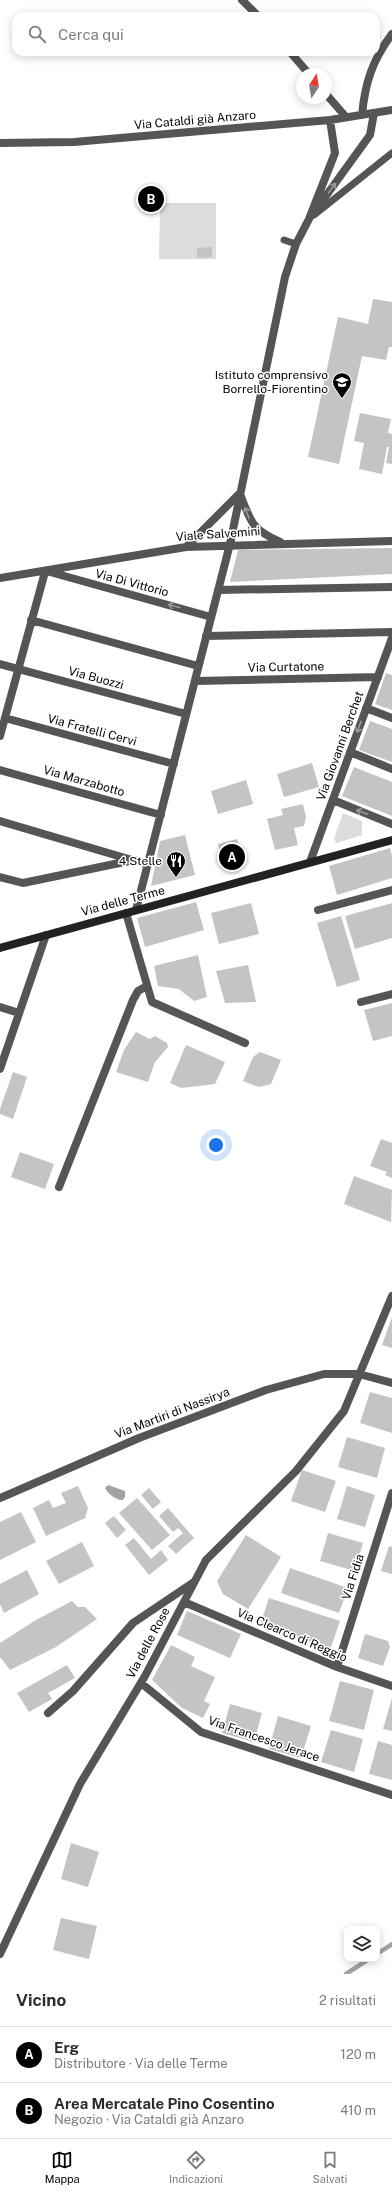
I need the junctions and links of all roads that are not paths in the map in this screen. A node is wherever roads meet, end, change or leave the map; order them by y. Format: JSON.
{"nodes":[{"id":1,"x":242,"y":0,"type":"edge"},
{"id":2,"x":254,"y":12,"type":"edge"},
{"id":3,"x":392,"y":34,"type":"edge"},
{"id":4,"x":380,"y":52,"type":"edge"},
{"id":5,"x":293,"y":56,"type":"edge"},
{"id":6,"x":378,"y":56,"type":"edge"},
{"id":7,"x":304,"y":68,"type":"edge"},
{"id":8,"x":332,"y":101,"type":"edge"},
{"id":9,"x":392,"y":110,"type":"edge"},
{"id":10,"x":374,"y":113,"type":"junction"},
{"id":11,"x":362,"y":115,"type":"junction"},
{"id":12,"x":346,"y":117,"type":"junction"},
{"id":13,"x":330,"y":120,"type":"junction"},
{"id":14,"x":0,"y":143,"type":"edge"},
{"id":15,"x":392,"y":153,"type":"edge"},
{"id":16,"x":309,"y":219,"type":"junction"},
{"id":17,"x":284,"y":240,"type":"dead end"},
{"id":18,"x":296,"y":244,"type":"junction"},
{"id":19,"x":240,"y":493,"type":"junction"},
{"id":20,"x":392,"y":541,"type":"edge"},
{"id":21,"x":284,"y":543,"type":"junction"},
{"id":22,"x":230,"y":544,"type":"junction"},
{"id":23,"x":186,"y":546,"type":"junction"},
{"id":24,"x":46,"y":572,"type":"junction"},
{"id":25,"x":0,"y":578,"type":"edge"},
{"id":26,"x":392,"y":587,"type":"edge"},
{"id":27,"x":218,"y":590,"type":"junction"},
{"id":28,"x":211,"y":617,"type":"junction"},
{"id":29,"x":31,"y":620,"type":"junction"},
{"id":30,"x":392,"y":632,"type":"edge"},
{"id":31,"x":206,"y":636,"type":"junction"},
{"id":32,"x":392,"y":638,"type":"edge"},
{"id":33,"x":388,"y":662,"type":"edge"},
{"id":34,"x":0,"y":664,"type":"edge"},
{"id":35,"x":198,"y":666,"type":"junction"},
{"id":36,"x":18,"y":669,"type":"junction"},
{"id":37,"x":378,"y":677,"type":"junction"},
{"id":38,"x":195,"y":681,"type":"junction"},
{"id":39,"x":366,"y":708,"type":"junction"},
{"id":40,"x":186,"y":714,"type":"junction"},
{"id":41,"x":5,"y":718,"type":"junction"},
{"id":42,"x":392,"y":718,"type":"edge"},
{"id":43,"x":0,"y":736,"type":"edge"},
{"id":44,"x":350,"y":752,"type":"junction"},
{"id":45,"x":174,"y":764,"type":"junction"},
{"id":46,"x":392,"y":769,"type":"edge"},
{"id":47,"x":0,"y":770,"type":"edge"},
{"id":48,"x":333,"y":800,"type":"junction"},
{"id":49,"x":161,"y":815,"type":"junction"},
{"id":50,"x":0,"y":821,"type":"edge"},
{"id":51,"x":392,"y":824,"type":"edge"},
{"id":52,"x":392,"y":840,"type":"edge"},
{"id":53,"x":134,"y":860,"type":"junction"},
{"id":54,"x":310,"y":862,"type":"junction"},
{"id":55,"x":148,"y":864,"type":"junction"},
{"id":56,"x":0,"y":877,"type":"edge"},
{"id":57,"x":392,"y":890,"type":"edge"},
{"id":58,"x":136,"y":910,"type":"junction"},
{"id":59,"x":318,"y":910,"type":"dead end"},
{"id":60,"x":126,"y":913,"type":"junction"},
{"id":61,"x":46,"y":935,"type":"junction"},
{"id":62,"x":0,"y":948,"type":"edge"},
{"id":63,"x":147,"y":986,"type":"junction"},
{"id":64,"x":392,"y":994,"type":"edge"},
{"id":65,"x":361,"y":1002,"type":"dead end"},
{"id":66,"x":0,"y":1007,"type":"edge"},
{"id":67,"x":19,"y":1013,"type":"junction"},
{"id":68,"x":245,"y":1043,"type":"dead end"},
{"id":69,"x":0,"y":1069,"type":"edge"},
{"id":70,"x":59,"y":1187,"type":"dead end"},
{"id":71,"x":392,"y":1296,"type":"edge"},
{"id":72,"x":359,"y":1374,"type":"junction"},
{"id":73,"x":392,"y":1383,"type":"edge"},
{"id":74,"x":392,"y":1493,"type":"edge"},
{"id":75,"x":0,"y":1498,"type":"edge"},
{"id":76,"x":195,"y":1582,"type":"junction"},
{"id":77,"x":184,"y":1602,"type":"junction"},
{"id":78,"x":337,"y":1667,"type":"junction"},
{"id":79,"x":141,"y":1683,"type":"junction"},
{"id":80,"x":392,"y":1686,"type":"edge"},
{"id":81,"x":48,"y":1713,"type":"dead end"},
{"id":82,"x":392,"y":1795,"type":"edge"},
{"id":83,"x":0,"y":1954,"type":"edge"}],
"edges":[{"from":1,"to":2,"type":"street"},
{"from":3,"to":4,"type":"street"},
{"from":5,"to":7,"type":"street"},
{"from":6,"to":11,"type":"street"},
{"from":8,"to":12,"type":"street"},
{"from":9,"to":10,"type":"street","name":"Via Cataldi già Anzaro"},
{"from":10,"to":11,"type":"street","name":"Via Cataldi già Anzaro"},
{"from":16,"to":10,"type":"street","one_way":true},
{"from":11,"to":12,"type":"street","name":"Via Cataldi già Anzaro"},
{"from":12,"to":13,"type":"street","name":"Via Cataldi già Anzaro"},
{"from":13,"to":14,"type":"street","name":"Via Cataldi già Anzaro"},
{"from":13,"to":16,"type":"street"},
{"from":15,"to":16,"type":"lane"},
{"from":16,"to":18,"type":"street"},
{"from":17,"to":18,"type":"lane"},
{"from":18,"to":19,"type":"street"},
{"from":21,"to":19,"type":"street","one_way":true},
{"from":19,"to":22,"type":"street"},
{"from":19,"to":23,"type":"street"},
{"from":20,"to":21,"type":"street","name":"Viale Salvemini"},
{"from":21,"to":22,"type":"street","name":"Viale Salvemini"},
{"from":22,"to":23,"type":"street","name":"Viale Salvemini"},
{"from":22,"to":27,"type":"street"},
{"from":23,"to":24,"type":"street","name":"Viale Salvemini"},
{"from":24,"to":25,"type":"street","name":"Viale Salvemini"},
{"from":28,"to":24,"type":"street","name":"Via Di Vittorio","one_way":true},
{"from":24,"to":29,"type":"street"},
{"from":26,"to":27,"type":"street"},
{"from":27,"to":28,"type":"street"},
{"from":28,"to":31,"type":"street"},
{"from":29,"to":35,"type":"street"},
{"from":29,"to":36,"type":"street"},
{"from":30,"to":31,"type":"street"},
{"from":31,"to":35,"type":"street"},
{"from":32,"to":33,"type":"street","name":"Via Giovanni Berchet"},
{"from":33,"to":37,"type":"street","name":"Via Giovanni Berchet"},
{"from":34,"to":36,"type":"street","name":"Via Buozzi"},
{"from":35,"to":38,"type":"street"},
{"from":36,"to":40,"type":"street","name":"Via Buozzi"},
{"from":36,"to":41,"type":"street"},
{"from":37,"to":38,"type":"street","name":"Via Curtatone"},
{"from":37,"to":39,"type":"street","name":"Via Giovanni Berchet"},
{"from":38,"to":40,"type":"street"},
{"from":39,"to":42,"type":"street"},
{"from":39,"to":44,"type":"street","name":"Via Giovanni Berchet","one_way":true},
{"from":40,"to":45,"type":"street"},
{"from":41,"to":43,"type":"street"},
{"from":41,"to":45,"type":"street","name":"Via Fratelli Cervi"},
{"from":44,"to":46,"type":"street"},
{"from":44,"to":48,"type":"street","name":"Via Giovanni Berchet"},
{"from":45,"to":49,"type":"street"},
{"from":47,"to":49,"type":"street","name":"Via Marzabotto"},
{"from":51,"to":48,"type":"street","one_way":true},
{"from":48,"to":54,"type":"street","name":"Via Giovanni Berchet"},
{"from":49,"to":55,"type":"street"},
{"from":50,"to":53,"type":"street"},
{"from":52,"to":54,"type":"main road","name":"Via delle Terme"},
{"from":53,"to":55,"type":"street"},
{"from":53,"to":56,"type":"street"},
{"from":54,"to":58,"type":"main road","name":"Via delle Terme"},
{"from":55,"to":58,"type":"street"},
{"from":57,"to":59,"type":"street"},
{"from":58,"to":60,"type":"main road","name":"Via delle Terme"},
{"from":60,"to":61,"type":"main road","name":"Via delle Terme"},
{"from":60,"to":63,"type":"street"},
{"from":61,"to":62,"type":"main road","name":"Via delle Terme"},
{"from":61,"to":67,"type":"street"},
{"from":63,"to":68,"type":"street"},
{"from":63,"to":70,"type":"street"},
{"from":64,"to":65,"type":"street"},
{"from":66,"to":67,"type":"street"},
{"from":67,"to":69,"type":"street"},
{"from":71,"to":72,"type":"street","name":"Via delle Rose"},
{"from":72,"to":73,"type":"street","name":"Via Martiri di Nassirya"},
{"from":72,"to":75,"type":"street","name":"Via Martiri di Nassirya"},
{"from":72,"to":76,"type":"street","name":"Via delle Rose"},
{"from":74,"to":78,"type":"street","name":"Via Fidia"},
{"from":76,"to":77,"type":"street","name":"Via delle Rose"},
{"from":76,"to":81,"type":"street"},
{"from":77,"to":78,"type":"street","name":"Via Clearco di Reggio"},
{"from":77,"to":79,"type":"street","name":"Via delle Rose"},
{"from":78,"to":80,"type":"street","name":"Via Clearco di Reggio"},
{"from":79,"to":82,"type":"street","name":"Via Francesco Jerace"},
{"from":79,"to":83,"type":"street","name":"Via delle Rose"}]}
